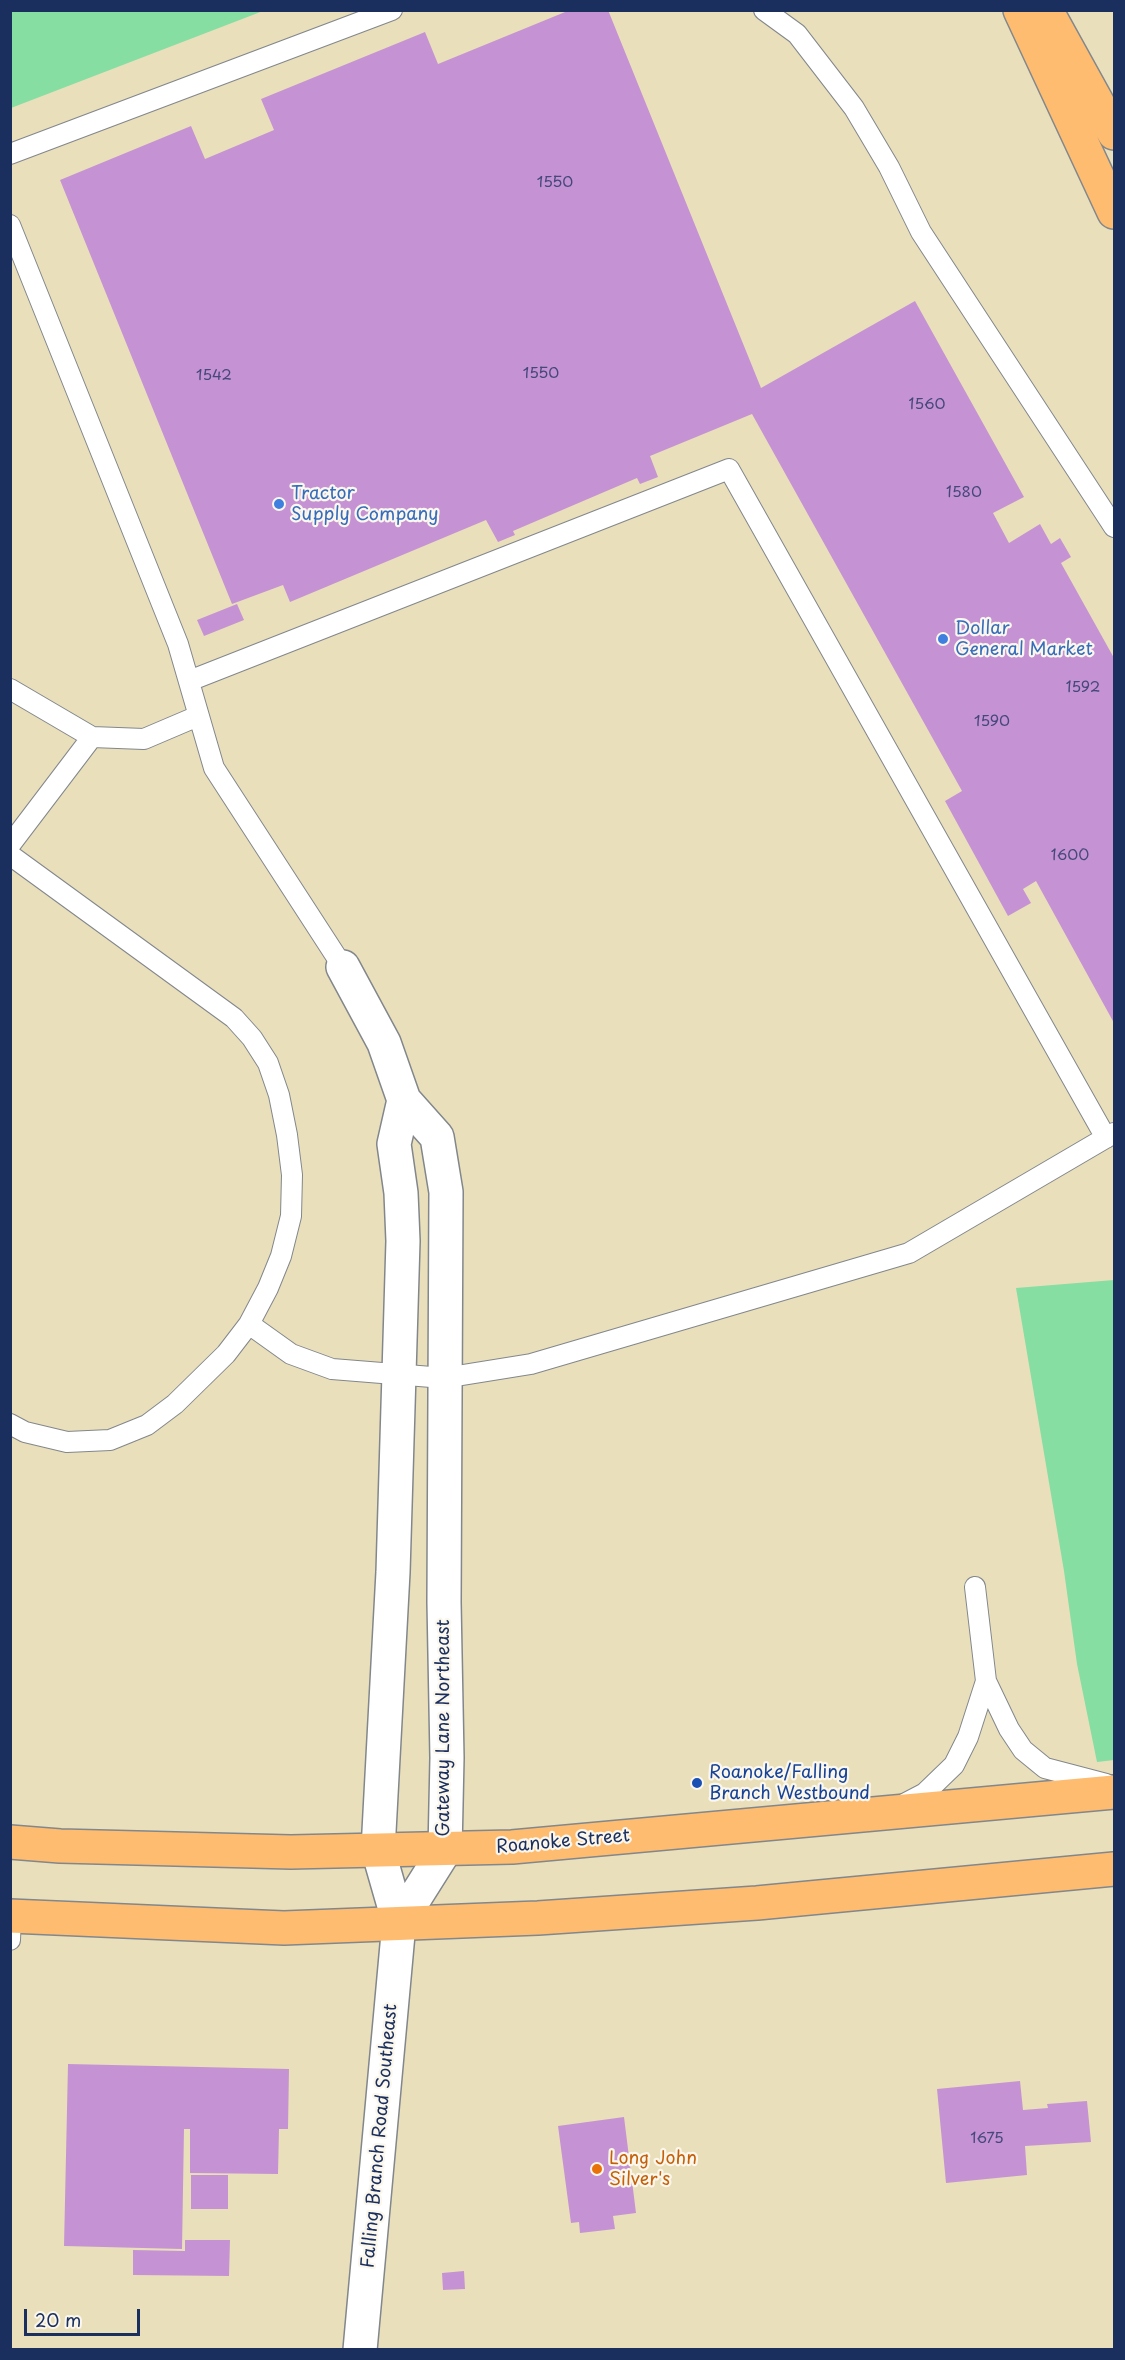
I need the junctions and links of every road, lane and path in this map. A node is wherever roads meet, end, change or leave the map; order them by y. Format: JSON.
{"nodes":[{"id":1,"x":392,"y":10,"type":"edge"},
{"id":2,"x":764,"y":10,"type":"edge"},
{"id":3,"x":1020,"y":10,"type":"edge"},
{"id":4,"x":1046,"y":10,"type":"edge"},
{"id":5,"x":1114,"y":133,"type":"edge"},
{"id":6,"x":10,"y":154,"type":"edge"},
{"id":7,"x":1114,"y":212,"type":"edge"},
{"id":8,"x":10,"y":225,"type":"edge"},
{"id":9,"x":1114,"y":527,"type":"edge"},
{"id":10,"x":189,"y":681,"type":"junction"},
{"id":11,"x":10,"y":689,"type":"edge"},
{"id":12,"x":198,"y":716,"type":"junction"},
{"id":13,"x":92,"y":737,"type":"junction"},
{"id":14,"x":10,"y":845,"type":"edge"},
{"id":15,"x":10,"y":855,"type":"edge"},
{"id":16,"x":343,"y":967,"type":"joint"},
{"id":17,"x":404,"y":1100,"type":"junction"},
{"id":18,"x":1110,"y":1136,"type":"edge"},
{"id":19,"x":249,"y":1324,"type":"junction"},
{"id":20,"x":399,"y":1376,"type":"junction"},
{"id":21,"x":444,"y":1378,"type":"junction"},
{"id":22,"x":10,"y":1424,"type":"edge"},
{"id":23,"x":975,"y":1587,"type":"dead end"},
{"id":24,"x":986,"y":1681,"type":"junction"},
{"id":25,"x":1114,"y":1785,"type":"edge"},
{"id":26,"x":1114,"y":1792,"type":"edge"},
{"id":27,"x":882,"y":1815,"type":"junction"},
{"id":28,"x":10,"y":1842,"type":"edge"},
{"id":29,"x":378,"y":1850,"type":"junction"},
{"id":30,"x":445,"y":1850,"type":"junction"},
{"id":31,"x":1114,"y":1869,"type":"edge"},
{"id":32,"x":399,"y":1923,"type":"junction"},
{"id":33,"x":11,"y":1924,"type":"edge"},
{"id":34,"x":360,"y":2349,"type":"edge"}],
"edges":[{"from":1,"to":6,"type":"lane"},
{"from":2,"to":9,"type":"lane"},
{"from":3,"to":7,"type":"main road"},
{"from":4,"to":5,"type":"main road"},
{"from":8,"to":10,"type":"lane"},
{"from":10,"to":12,"type":"lane"},
{"from":10,"to":18,"type":"lane"},
{"from":11,"to":13,"type":"lane"},
{"from":12,"to":13,"type":"lane"},
{"from":12,"to":16,"type":"lane"},
{"from":13,"to":14,"type":"lane"},
{"from":15,"to":19,"type":"lane"},
{"from":16,"to":17,"type":"street","name":"Gateway Lane Northeast"},
{"from":17,"to":20,"type":"street"},
{"from":17,"to":21,"type":"street","name":"Gateway Lane Northeast"},
{"from":18,"to":21,"type":"lane"},
{"from":19,"to":20,"type":"lane"},
{"from":19,"to":22,"type":"lane"},
{"from":20,"to":21,"type":"lane"},
{"from":20,"to":29,"type":"street"},
{"from":21,"to":30,"type":"street","name":"Gateway Lane Northeast"},
{"from":23,"to":24,"type":"lane"},
{"from":24,"to":25,"type":"lane"},
{"from":24,"to":27,"type":"lane"},
{"from":26,"to":27,"type":"main road","name":"Roanoke Street"},
{"from":27,"to":30,"type":"main road","name":"Roanoke Street"},
{"from":28,"to":29,"type":"main road","name":"Roanoke Street"},
{"from":29,"to":30,"type":"main road","name":"Roanoke Street"},
{"from":29,"to":32,"type":"street"},
{"from":30,"to":32,"type":"street","name":"Gateway Lane Northeast"},
{"from":31,"to":32,"type":"main road"},
{"from":32,"to":33,"type":"main road"},
{"from":32,"to":34,"type":"street","name":"Falling Branch Road Southeast"}]}
